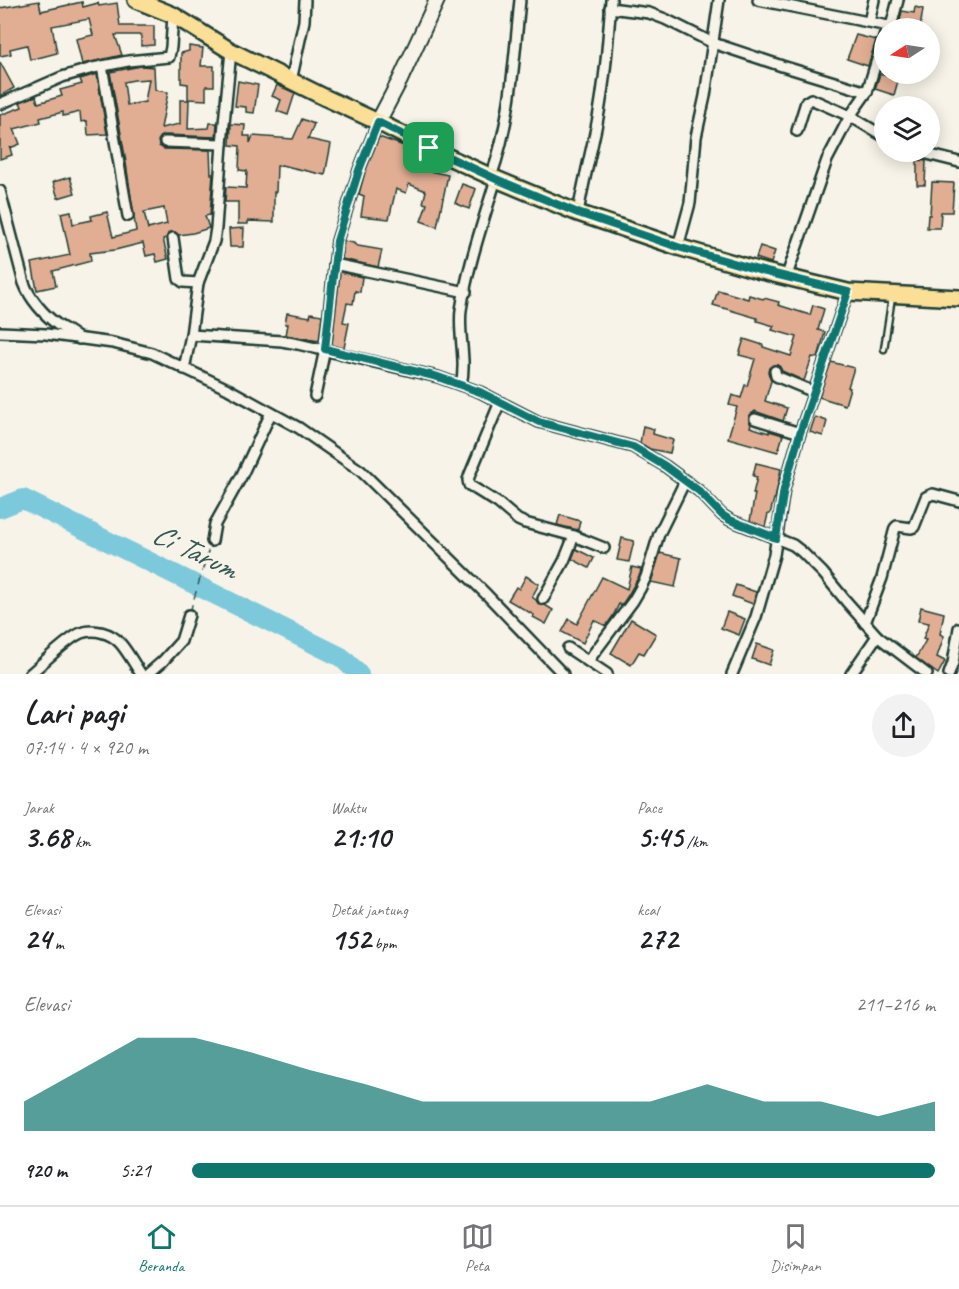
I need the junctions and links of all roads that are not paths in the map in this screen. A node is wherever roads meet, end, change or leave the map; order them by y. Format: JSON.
{"nodes":[{"id":1,"x":136,"y":0,"type":"edge"},
{"id":2,"x":305,"y":0,"type":"edge"},
{"id":3,"x":437,"y":0,"type":"edge"},
{"id":4,"x":520,"y":0,"type":"edge"},
{"id":5,"x":719,"y":0,"type":"edge"},
{"id":6,"x":758,"y":0,"type":"edge"},
{"id":7,"x":874,"y":0,"type":"edge"},
{"id":8,"x":898,"y":0,"type":"edge"},
{"id":9,"x":772,"y":1,"type":"edge"},
{"id":10,"x":611,"y":4,"type":"edge"},
{"id":11,"x":173,"y":15,"type":"junction"},
{"id":12,"x":893,"y":18,"type":"edge"},
{"id":13,"x":868,"y":22,"type":"junction"},
{"id":14,"x":874,"y":25,"type":"edge"},
{"id":15,"x":713,"y":43,"type":"junction"},
{"id":16,"x":231,"y":51,"type":"junction"},
{"id":17,"x":102,"y":66,"type":"junction"},
{"id":18,"x":874,"y":69,"type":"edge"},
{"id":19,"x":291,"y":81,"type":"junction"},
{"id":20,"x":867,"y":92,"type":"junction"},
{"id":21,"x":0,"y":104,"type":"edge"},
{"id":22,"x":850,"y":116,"type":"junction"},
{"id":23,"x":378,"y":122,"type":"junction"},
{"id":24,"x":874,"y":130,"type":"edge"},
{"id":25,"x":797,"y":131,"type":"dead end"},
{"id":26,"x":165,"y":142,"type":"dead end"},
{"id":27,"x":222,"y":144,"type":"junction"},
{"id":28,"x":940,"y":157,"type":"edge"},
{"id":29,"x":959,"y":162,"type":"edge"},
{"id":30,"x":494,"y":178,"type":"junction"},
{"id":31,"x":0,"y":191,"type":"edge"},
{"id":32,"x":578,"y":213,"type":"junction"},
{"id":33,"x":128,"y":216,"type":"dead end"},
{"id":34,"x":173,"y":238,"type":"dead end"},
{"id":35,"x":678,"y":247,"type":"junction"},
{"id":36,"x":334,"y":264,"type":"junction"},
{"id":37,"x":786,"y":278,"type":"junction"},
{"id":38,"x":198,"y":283,"type":"junction"},
{"id":39,"x":466,"y":292,"type":"junction"},
{"id":40,"x":848,"y":292,"type":"junction"},
{"id":41,"x":892,"y":295,"type":"junction"},
{"id":42,"x":959,"y":296,"type":"edge"},
{"id":43,"x":0,"y":332,"type":"edge"},
{"id":44,"x":191,"y":335,"type":"junction"},
{"id":45,"x":79,"y":339,"type":"junction"},
{"id":46,"x":325,"y":349,"type":"junction"},
{"id":47,"x":884,"y":350,"type":"dead end"},
{"id":48,"x":184,"y":369,"type":"junction"},
{"id":49,"x":775,"y":371,"type":"dead end"},
{"id":50,"x":461,"y":385,"type":"junction"},
{"id":51,"x":814,"y":392,"type":"junction"},
{"id":52,"x":315,"y":396,"type":"dead end"},
{"id":53,"x":500,"y":402,"type":"junction"},
{"id":54,"x":271,"y":413,"type":"junction"},
{"id":55,"x":755,"y":418,"type":"dead end"},
{"id":56,"x":800,"y":433,"type":"junction"},
{"id":57,"x":685,"y":481,"type":"junction"},
{"id":58,"x":959,"y":501,"type":"edge"},
{"id":59,"x":574,"y":536,"type":"junction"},
{"id":60,"x":776,"y":538,"type":"junction"},
{"id":61,"x":212,"y":542,"type":"dead end"},
{"id":62,"x":604,"y":548,"type":"dead end"},
{"id":63,"x":543,"y":598,"type":"dead end"},
{"id":64,"x":189,"y":615,"type":"dead end"},
{"id":65,"x":865,"y":623,"type":"junction"},
{"id":66,"x":959,"y":627,"type":"edge"},
{"id":67,"x":877,"y":636,"type":"junction"},
{"id":68,"x":568,"y":648,"type":"dead end"},
{"id":69,"x":588,"y":662,"type":"junction"},
{"id":70,"x":30,"y":674,"type":"edge"},
{"id":71,"x":141,"y":674,"type":"edge"},
{"id":72,"x":148,"y":674,"type":"edge"},
{"id":73,"x":563,"y":674,"type":"edge"},
{"id":74,"x":607,"y":674,"type":"edge"},
{"id":75,"x":732,"y":674,"type":"edge"},
{"id":76,"x":851,"y":674,"type":"edge"},
{"id":77,"x":927,"y":674,"type":"edge"},
{"id":78,"x":949,"y":674,"type":"edge"}],
"edges":[{"from":1,"to":11,"type":"main road"},
{"from":2,"to":19,"type":"street"},
{"from":3,"to":23,"type":"street"},
{"from":4,"to":30,"type":"street"},
{"from":5,"to":15,"type":"street"},
{"from":6,"to":9,"type":"street"},
{"from":7,"to":13,"type":"street"},
{"from":8,"to":12,"type":"street"},
{"from":9,"to":13,"type":"street"},
{"from":10,"to":15,"type":"street"},
{"from":10,"to":32,"type":"street"},
{"from":11,"to":16,"type":"main road"},
{"from":11,"to":17,"type":"street"},
{"from":13,"to":14,"type":"street"},
{"from":15,"to":20,"type":"street"},
{"from":15,"to":35,"type":"street"},
{"from":16,"to":19,"type":"main road"},
{"from":16,"to":27,"type":"street"},
{"from":17,"to":21,"type":"street"},
{"from":17,"to":33,"type":"street"},
{"from":18,"to":20,"type":"street"},
{"from":19,"to":23,"type":"main road"},
{"from":20,"to":22,"type":"street"},
{"from":22,"to":24,"type":"street"},
{"from":22,"to":25,"type":"street"},
{"from":22,"to":37,"type":"street"},
{"from":23,"to":30,"type":"main road"},
{"from":23,"to":36,"type":"street"},
{"from":26,"to":27,"type":"street"},
{"from":27,"to":38,"type":"street"},
{"from":28,"to":29,"type":"street"},
{"from":30,"to":32,"type":"main road"},
{"from":30,"to":39,"type":"street"},
{"from":31,"to":45,"type":"street"},
{"from":32,"to":35,"type":"main road"},
{"from":34,"to":38,"type":"street"},
{"from":35,"to":37,"type":"main road"},
{"from":36,"to":39,"type":"street"},
{"from":36,"to":46,"type":"street"},
{"from":37,"to":40,"type":"main road"},
{"from":38,"to":44,"type":"street"},
{"from":39,"to":50,"type":"street"},
{"from":40,"to":41,"type":"main road"},
{"from":40,"to":51,"type":"street"},
{"from":41,"to":42,"type":"main road"},
{"from":41,"to":47,"type":"lane"},
{"from":43,"to":45,"type":"street"},
{"from":44,"to":46,"type":"street"},
{"from":44,"to":48,"type":"street"},
{"from":45,"to":48,"type":"street"},
{"from":46,"to":50,"type":"street"},
{"from":46,"to":52,"type":"street"},
{"from":48,"to":54,"type":"street"},
{"from":49,"to":51,"type":"street"},
{"from":50,"to":53,"type":"street"},
{"from":51,"to":56,"type":"street"},
{"from":53,"to":57,"type":"street"},
{"from":53,"to":59,"type":"street"},
{"from":54,"to":61,"type":"street"},
{"from":54,"to":73,"type":"street"},
{"from":55,"to":56,"type":"street"},
{"from":56,"to":60,"type":"street"},
{"from":57,"to":60,"type":"street"},
{"from":57,"to":69,"type":"street"},
{"from":58,"to":65,"type":"street"},
{"from":59,"to":62,"type":"street"},
{"from":59,"to":63,"type":"street"},
{"from":60,"to":65,"type":"street"},
{"from":60,"to":75,"type":"street"},
{"from":64,"to":72,"type":"street"},
{"from":65,"to":67,"type":"street"},
{"from":66,"to":78,"type":"street"},
{"from":67,"to":76,"type":"street"},
{"from":67,"to":77,"type":"street"},
{"from":68,"to":69,"type":"street"},
{"from":69,"to":74,"type":"street"},
{"from":70,"to":71,"type":"street"}]}
